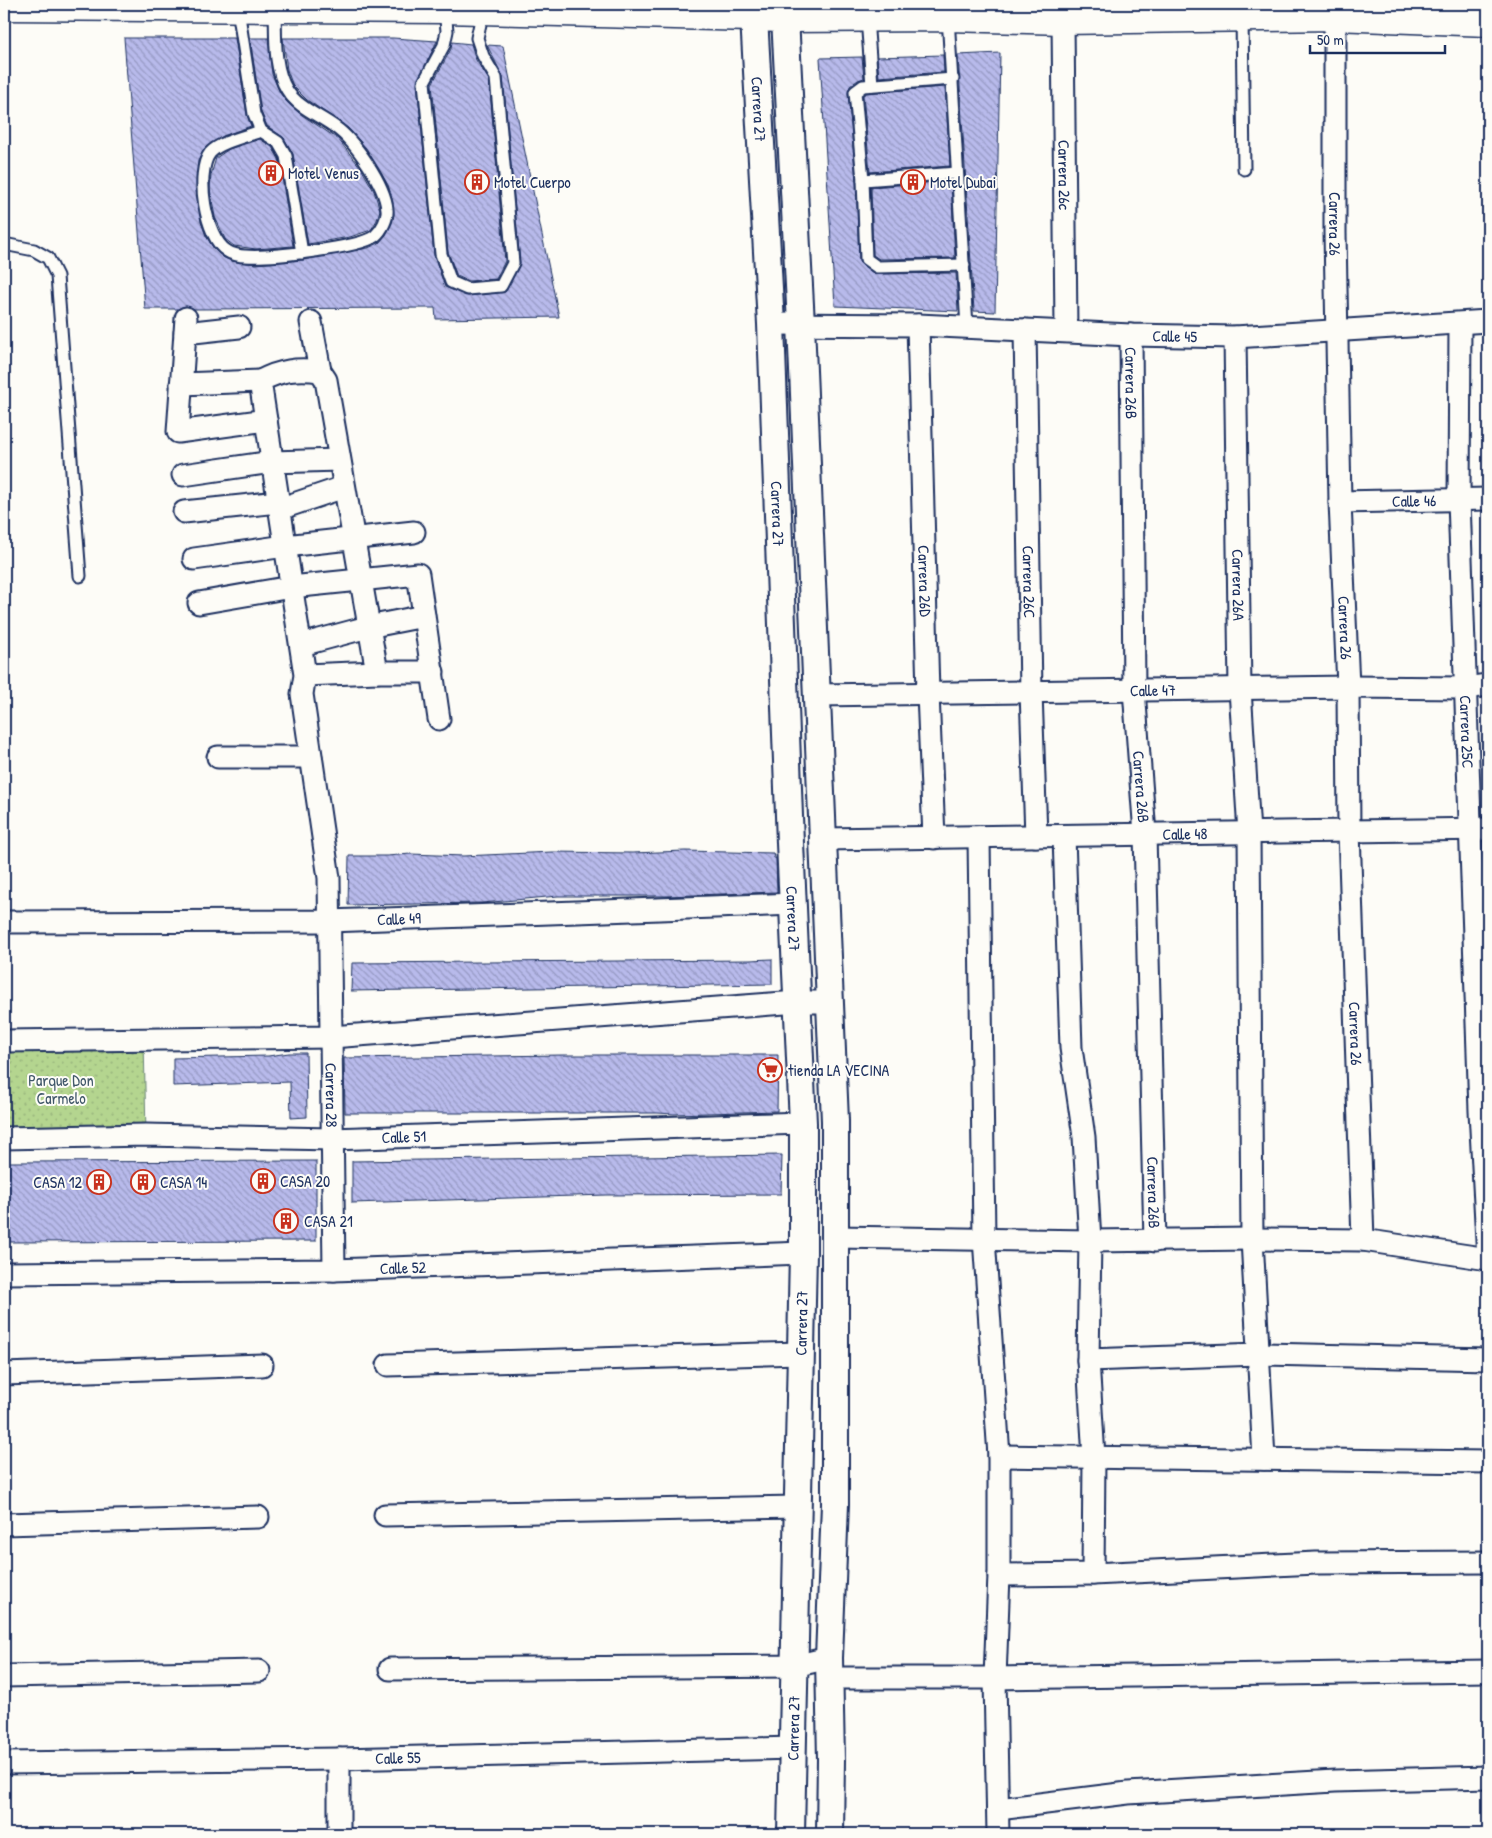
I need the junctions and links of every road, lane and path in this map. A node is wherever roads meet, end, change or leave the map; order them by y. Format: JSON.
{"nodes":[{"id":1,"x":4,"y":6,"type":"edge"},
{"id":2,"x":238,"y":8,"type":"junction"},
{"id":3,"x":275,"y":9,"type":"junction"},
{"id":4,"x":445,"y":9,"type":"junction"},
{"id":5,"x":483,"y":10,"type":"junction"},
{"id":6,"x":756,"y":10,"type":"edge"},
{"id":7,"x":786,"y":11,"type":"edge"},
{"id":8,"x":1334,"y":16,"type":"junction"},
{"id":9,"x":1242,"y":17,"type":"junction"},
{"id":10,"x":867,"y":18,"type":"junction"},
{"id":11,"x":948,"y":18,"type":"junction"},
{"id":12,"x":1063,"y":20,"type":"junction"},
{"id":13,"x":1488,"y":22,"type":"edge"},
{"id":14,"x":954,"y":79,"type":"junction"},
{"id":15,"x":872,"y":85,"type":"junction"},
{"id":16,"x":261,"y":131,"type":"junction"},
{"id":17,"x":1244,"y":169,"type":"dead end"},
{"id":18,"x":957,"y":173,"type":"junction"},
{"id":19,"x":863,"y":180,"type":"junction"},
{"id":20,"x":4,"y":244,"type":"edge"},
{"id":21,"x":302,"y":253,"type":"junction"},
{"id":22,"x":964,"y":265,"type":"junction"},
{"id":23,"x":311,"y":322,"type":"dead end"},
{"id":24,"x":1488,"y":322,"type":"edge"},
{"id":25,"x":771,"y":324,"type":"junction"},
{"id":26,"x":801,"y":324,"type":"junction"},
{"id":27,"x":1460,"y":324,"type":"junction"},
{"id":28,"x":918,"y":325,"type":"junction"},
{"id":29,"x":239,"y":326,"type":"dead end"},
{"id":30,"x":967,"y":327,"type":"junction"},
{"id":31,"x":1025,"y":330,"type":"junction"},
{"id":32,"x":1066,"y":330,"type":"junction"},
{"id":33,"x":1337,"y":332,"type":"junction"},
{"id":34,"x":1131,"y":335,"type":"junction"},
{"id":35,"x":1235,"y":337,"type":"junction"},
{"id":36,"x":320,"y":371,"type":"junction"},
{"id":37,"x":260,"y":381,"type":"junction"},
{"id":38,"x":182,"y":384,"type":"junction"},
{"id":39,"x":266,"y":420,"type":"junction"},
{"id":40,"x":339,"y":460,"type":"junction"},
{"id":41,"x":272,"y":462,"type":"junction"},
{"id":42,"x":183,"y":475,"type":"dead end"},
{"id":43,"x":344,"y":487,"type":"junction"},
{"id":44,"x":1488,"y":499,"type":"edge"},
{"id":45,"x":1459,"y":500,"type":"junction"},
{"id":46,"x":1340,"y":502,"type":"junction"},
{"id":47,"x":279,"y":505,"type":"junction"},
{"id":48,"x":184,"y":512,"type":"dead end"},
{"id":49,"x":414,"y":532,"type":"dead end"},
{"id":50,"x":353,"y":538,"type":"junction"},
{"id":51,"x":285,"y":546,"type":"junction"},
{"id":52,"x":194,"y":559,"type":"dead end"},
{"id":53,"x":80,"y":576,"type":"dead end"},
{"id":54,"x":360,"y":580,"type":"junction"},
{"id":55,"x":291,"y":587,"type":"junction"},
{"id":56,"x":200,"y":603,"type":"dead end"},
{"id":57,"x":424,"y":616,"type":"junction"},
{"id":58,"x":368,"y":627,"type":"junction"},
{"id":59,"x":301,"y":646,"type":"junction"},
{"id":60,"x":377,"y":672,"type":"junction"},
{"id":61,"x":433,"y":672,"type":"junction"},
{"id":62,"x":305,"y":675,"type":"junction"},
{"id":63,"x":1488,"y":685,"type":"edge"},
{"id":64,"x":1348,"y":687,"type":"junction"},
{"id":65,"x":1465,"y":688,"type":"junction"},
{"id":66,"x":1240,"y":689,"type":"junction"},
{"id":67,"x":1134,"y":690,"type":"junction"},
{"id":68,"x":1031,"y":692,"type":"junction"},
{"id":69,"x":928,"y":693,"type":"junction"},
{"id":70,"x":818,"y":695,"type":"junction"},
{"id":71,"x":439,"y":719,"type":"dead end"},
{"id":72,"x":218,"y":756,"type":"dead end"},
{"id":73,"x":311,"y":757,"type":"junction"},
{"id":74,"x":1479,"y":830,"type":"edge"},
{"id":75,"x":1349,"y":831,"type":"junction"},
{"id":76,"x":1249,"y":833,"type":"junction"},
{"id":77,"x":1145,"y":834,"type":"junction"},
{"id":78,"x":1036,"y":836,"type":"junction"},
{"id":79,"x":1064,"y":836,"type":"junction"},
{"id":80,"x":979,"y":837,"type":"junction"},
{"id":81,"x":934,"y":838,"type":"junction"},
{"id":82,"x":824,"y":839,"type":"junction"},
{"id":83,"x":794,"y":904,"type":"junction"},
{"id":84,"x":329,"y":921,"type":"junction"},
{"id":85,"x":4,"y":922,"type":"edge"},
{"id":86,"x":798,"y":1002,"type":"junction"},
{"id":87,"x":830,"y":1002,"type":"junction"},
{"id":88,"x":331,"y":1037,"type":"junction"},
{"id":89,"x":4,"y":1041,"type":"edge"},
{"id":90,"x":803,"y":1123,"type":"junction"},
{"id":91,"x":4,"y":1138,"type":"edge"},
{"id":92,"x":332,"y":1139,"type":"junction"},
{"id":93,"x":836,"y":1237,"type":"junction"},
{"id":94,"x":984,"y":1238,"type":"junction"},
{"id":95,"x":1252,"y":1239,"type":"junction"},
{"id":96,"x":1364,"y":1240,"type":"junction"},
{"id":97,"x":1090,"y":1241,"type":"junction"},
{"id":98,"x":1155,"y":1241,"type":"junction"},
{"id":99,"x":802,"y":1253,"type":"junction"},
{"id":100,"x":1488,"y":1259,"type":"edge"},
{"id":101,"x":334,"y":1270,"type":"junction"},
{"id":102,"x":4,"y":1273,"type":"edge"},
{"id":103,"x":800,"y":1353,"type":"junction"},
{"id":104,"x":1259,"y":1354,"type":"junction"},
{"id":105,"x":1488,"y":1359,"type":"edge"},
{"id":106,"x":1088,"y":1360,"type":"junction"},
{"id":107,"x":262,"y":1366,"type":"dead end"},
{"id":108,"x":388,"y":1366,"type":"dead end"},
{"id":109,"x":4,"y":1374,"type":"edge"},
{"id":110,"x":998,"y":1456,"type":"junction"},
{"id":111,"x":1094,"y":1458,"type":"junction"},
{"id":112,"x":1264,"y":1459,"type":"junction"},
{"id":113,"x":1488,"y":1462,"type":"edge"},
{"id":114,"x":797,"y":1507,"type":"junction"},
{"id":115,"x":385,"y":1515,"type":"dead end"},
{"id":116,"x":258,"y":1517,"type":"dead end"},
{"id":117,"x":4,"y":1524,"type":"edge"},
{"id":118,"x":1488,"y":1562,"type":"edge"},
{"id":119,"x":1094,"y":1574,"type":"junction"},
{"id":120,"x":999,"y":1575,"type":"junction"},
{"id":121,"x":794,"y":1666,"type":"junction"},
{"id":122,"x":830,"y":1668,"type":"junction"},
{"id":123,"x":390,"y":1669,"type":"dead end"},
{"id":124,"x":259,"y":1671,"type":"dead end"},
{"id":125,"x":1488,"y":1671,"type":"edge"},
{"id":126,"x":4,"y":1676,"type":"edge"},
{"id":127,"x":995,"y":1678,"type":"junction"},
{"id":128,"x":793,"y":1748,"type":"junction"},
{"id":129,"x":339,"y":1759,"type":"junction"},
{"id":130,"x":4,"y":1763,"type":"edge"},
{"id":131,"x":1488,"y":1777,"type":"edge"},
{"id":132,"x":1001,"y":1826,"type":"edge"},
{"id":133,"x":339,"y":1834,"type":"edge"},
{"id":134,"x":791,"y":1834,"type":"edge"},
{"id":135,"x":830,"y":1834,"type":"edge"}],
"edges":[{"from":1,"to":2,"type":"main road"},
{"from":2,"to":3,"type":"main road"},
{"from":2,"to":16,"type":"lane"},
{"from":3,"to":4,"type":"main road"},
{"from":3,"to":21,"type":"lane"},
{"from":4,"to":5,"type":"main road"},
{"from":4,"to":5,"type":"lane"},
{"from":5,"to":6,"type":"main road"},
{"from":6,"to":7,"type":"main road"},
{"from":6,"to":25,"type":"street","name":"Carrera 27"},
{"from":7,"to":10,"type":"main road"},
{"from":7,"to":26,"type":"street","name":"Carrera 27"},
{"from":8,"to":9,"type":"main road"},
{"from":8,"to":13,"type":"main road"},
{"from":8,"to":33,"type":"street","name":"Carrera 26"},
{"from":9,"to":12,"type":"main road"},
{"from":9,"to":17,"type":"lane"},
{"from":10,"to":11,"type":"main road"},
{"from":10,"to":15,"type":"lane"},
{"from":11,"to":12,"type":"main road"},
{"from":11,"to":14,"type":"lane"},
{"from":12,"to":32,"type":"street","name":"Carrera 26c"},
{"from":14,"to":15,"type":"lane"},
{"from":14,"to":18,"type":"lane"},
{"from":15,"to":19,"type":"lane"},
{"from":16,"to":21,"type":"lane"},
{"from":16,"to":21,"type":"lane"},
{"from":18,"to":19,"type":"lane"},
{"from":18,"to":22,"type":"lane"},
{"from":19,"to":22,"type":"lane"},
{"from":20,"to":53,"type":"lane"},
{"from":22,"to":30,"type":"lane"},
{"from":23,"to":36,"type":"street"},
{"from":24,"to":27,"type":"street","name":"Calle 45"},
{"from":25,"to":26,"type":"street","name":"Calle 45"},
{"from":25,"to":83,"type":"street","name":"Carrera 27"},
{"from":26,"to":28,"type":"street","name":"Calle 45"},
{"from":26,"to":70,"type":"street","name":"Carrera 27"},
{"from":27,"to":33,"type":"street","name":"Calle 45"},
{"from":27,"to":45,"type":"street","name":"Carrera 25C"},
{"from":28,"to":30,"type":"street","name":"Calle 45"},
{"from":28,"to":69,"type":"street","name":"Carrera 26D"},
{"from":29,"to":38,"type":"street"},
{"from":30,"to":31,"type":"street","name":"Calle 45"},
{"from":31,"to":32,"type":"street","name":"Calle 45"},
{"from":31,"to":68,"type":"street","name":"Carrera 26C"},
{"from":32,"to":34,"type":"street","name":"Calle 45"},
{"from":33,"to":35,"type":"street","name":"Calle 45"},
{"from":33,"to":46,"type":"street","name":"Carrera 26"},
{"from":34,"to":35,"type":"street","name":"Calle 45"},
{"from":34,"to":67,"type":"street","name":"Carrera 26B"},
{"from":35,"to":66,"type":"street","name":"Carrera 26A"},
{"from":36,"to":37,"type":"street"},
{"from":36,"to":40,"type":"street"},
{"from":37,"to":38,"type":"street"},
{"from":37,"to":39,"type":"street","name":"Carrera 28"},
{"from":38,"to":39,"type":"street"},
{"from":39,"to":41,"type":"street","name":"Carrera 28"},
{"from":40,"to":41,"type":"street"},
{"from":40,"to":43,"type":"street"},
{"from":41,"to":42,"type":"street"},
{"from":41,"to":47,"type":"street","name":"Carrera 28"},
{"from":43,"to":47,"type":"street"},
{"from":43,"to":50,"type":"street"},
{"from":44,"to":45,"type":"street","name":"Calle 46"},
{"from":45,"to":46,"type":"street","name":"Calle 46"},
{"from":45,"to":65,"type":"street","name":"Carrera 25C"},
{"from":46,"to":64,"type":"street","name":"Carrera 26"},
{"from":47,"to":48,"type":"street"},
{"from":47,"to":51,"type":"street","name":"Carrera 28"},
{"from":49,"to":50,"type":"street"},
{"from":50,"to":51,"type":"street"},
{"from":50,"to":54,"type":"street"},
{"from":51,"to":52,"type":"street"},
{"from":51,"to":55,"type":"street","name":"Carrera 28"},
{"from":54,"to":55,"type":"street"},
{"from":54,"to":57,"type":"street"},
{"from":54,"to":58,"type":"street"},
{"from":55,"to":56,"type":"street"},
{"from":55,"to":59,"type":"street","name":"Carrera 28"},
{"from":57,"to":58,"type":"street"},
{"from":57,"to":61,"type":"street"},
{"from":58,"to":59,"type":"street"},
{"from":58,"to":60,"type":"street"},
{"from":59,"to":62,"type":"street","name":"Carrera 28"},
{"from":60,"to":61,"type":"street"},
{"from":60,"to":62,"type":"street"},
{"from":61,"to":71,"type":"street"},
{"from":62,"to":73,"type":"street","name":"Carrera 28"},
{"from":63,"to":65,"type":"street","name":"Calle 47"},
{"from":64,"to":65,"type":"street","name":"Calle 47"},
{"from":64,"to":66,"type":"street","name":"Calle 47"},
{"from":64,"to":75,"type":"street","name":"Carrera 26"},
{"from":65,"to":74,"type":"street","name":"Carrera 25C"},
{"from":66,"to":67,"type":"street","name":"Calle 47"},
{"from":66,"to":76,"type":"street","name":"Carrera 26A"},
{"from":67,"to":68,"type":"street","name":"Calle 47"},
{"from":67,"to":77,"type":"street","name":"Carrera 26B"},
{"from":68,"to":69,"type":"street","name":"Calle 47"},
{"from":68,"to":78,"type":"street","name":"Carrera 26C"},
{"from":69,"to":70,"type":"street","name":"Calle 47"},
{"from":69,"to":81,"type":"street","name":"Carrera 26D"},
{"from":70,"to":82,"type":"street","name":"Carrera 27"},
{"from":72,"to":73,"type":"street"},
{"from":73,"to":84,"type":"street","name":"Carrera 28"},
{"from":74,"to":75,"type":"street","name":"Calle 48"},
{"from":74,"to":100,"type":"street","name":"Carrera 25C"},
{"from":75,"to":76,"type":"street","name":"Calle 48"},
{"from":75,"to":96,"type":"street","name":"Carrera 26"},
{"from":76,"to":77,"type":"street","name":"Calle 48"},
{"from":76,"to":95,"type":"street","name":"Carrera 26A"},
{"from":77,"to":79,"type":"street","name":"Calle 48"},
{"from":77,"to":98,"type":"street","name":"Carrera 26B"},
{"from":78,"to":79,"type":"street","name":"Calle 48"},
{"from":78,"to":80,"type":"street","name":"Calle 48"},
{"from":79,"to":97,"type":"street"},
{"from":80,"to":81,"type":"street","name":"Calle 48"},
{"from":80,"to":94,"type":"street"},
{"from":81,"to":82,"type":"street","name":"Calle 48"},
{"from":82,"to":87,"type":"street","name":"Carrera 27"},
{"from":83,"to":84,"type":"street","name":"Calle 49"},
{"from":83,"to":86,"type":"street","name":"Carrera 27"},
{"from":84,"to":85,"type":"street","name":"Calle 49"},
{"from":84,"to":88,"type":"street","name":"Carrera 28"},
{"from":86,"to":87,"type":"street"},
{"from":86,"to":88,"type":"street"},
{"from":86,"to":90,"type":"street","name":"Carrera 27"},
{"from":87,"to":93,"type":"street","name":"Carrera 27"},
{"from":88,"to":89,"type":"street"},
{"from":88,"to":92,"type":"street","name":"Carrera 28"},
{"from":90,"to":92,"type":"street","name":"Calle 51"},
{"from":90,"to":99,"type":"street","name":"Carrera 27"},
{"from":91,"to":92,"type":"street","name":"Calle 51"},
{"from":92,"to":101,"type":"street","name":"Carrera 28"},
{"from":93,"to":94,"type":"street"},
{"from":93,"to":122,"type":"street","name":"Carrera 27"},
{"from":94,"to":97,"type":"street"},
{"from":94,"to":110,"type":"street"},
{"from":95,"to":96,"type":"street"},
{"from":95,"to":98,"type":"street"},
{"from":95,"to":104,"type":"street","name":"Carrera 26A"},
{"from":96,"to":100,"type":"street"},
{"from":97,"to":98,"type":"street"},
{"from":97,"to":106,"type":"street"},
{"from":99,"to":101,"type":"street","name":"Calle 52"},
{"from":99,"to":103,"type":"street","name":"Carrera 27"},
{"from":101,"to":102,"type":"street","name":"Calle 52"},
{"from":103,"to":108,"type":"street"},
{"from":103,"to":114,"type":"street","name":"Carrera 27"},
{"from":104,"to":105,"type":"street"},
{"from":104,"to":106,"type":"street"},
{"from":104,"to":112,"type":"street","name":"Carrera 26A"},
{"from":106,"to":111,"type":"street"},
{"from":107,"to":109,"type":"street"},
{"from":110,"to":111,"type":"street"},
{"from":110,"to":120,"type":"street"},
{"from":111,"to":112,"type":"street"},
{"from":111,"to":119,"type":"street"},
{"from":112,"to":113,"type":"street"},
{"from":114,"to":115,"type":"street"},
{"from":114,"to":121,"type":"street","name":"Carrera 27"},
{"from":116,"to":117,"type":"street"},
{"from":118,"to":119,"type":"street"},
{"from":119,"to":120,"type":"street"},
{"from":120,"to":127,"type":"street"},
{"from":121,"to":122,"type":"street"},
{"from":121,"to":123,"type":"street"},
{"from":121,"to":128,"type":"street","name":"Carrera 27"},
{"from":122,"to":127,"type":"street"},
{"from":122,"to":135,"type":"street","name":"Carrera 27"},
{"from":124,"to":126,"type":"street"},
{"from":125,"to":127,"type":"street"},
{"from":127,"to":132,"type":"street"},
{"from":128,"to":129,"type":"street","name":"Calle 55"},
{"from":128,"to":134,"type":"street","name":"Carrera 27"},
{"from":129,"to":130,"type":"street","name":"Calle 55"},
{"from":129,"to":133,"type":"street"},
{"from":131,"to":132,"type":"street"}]}
